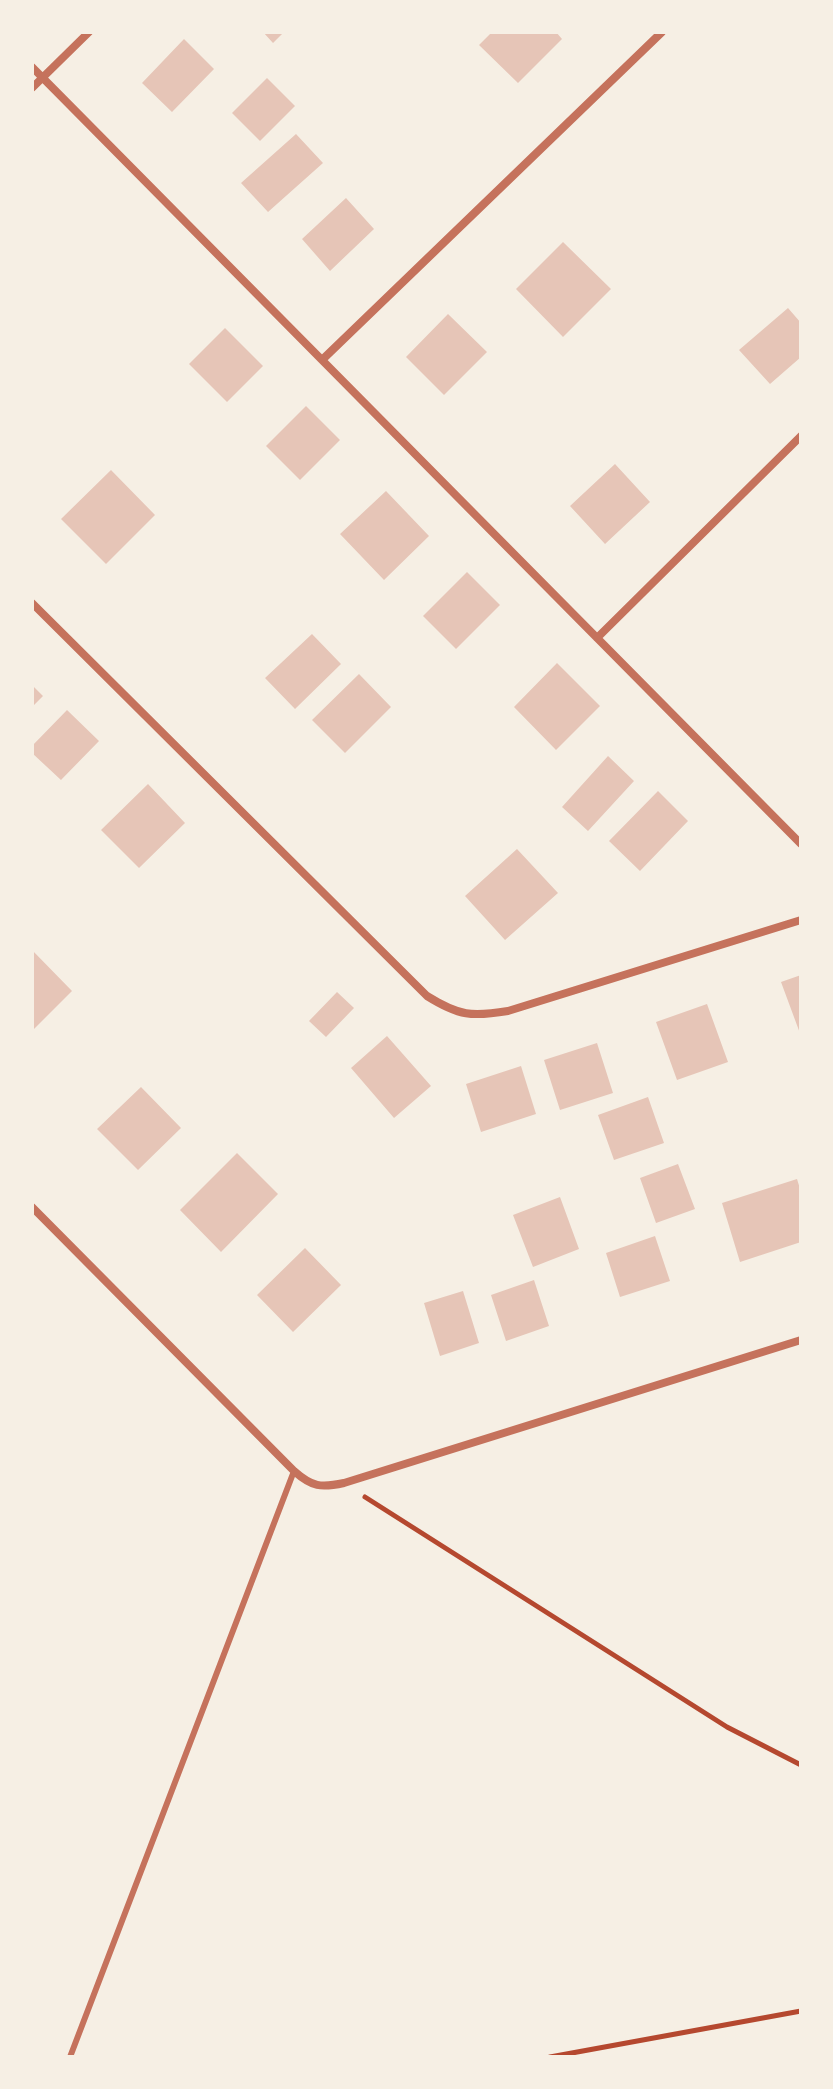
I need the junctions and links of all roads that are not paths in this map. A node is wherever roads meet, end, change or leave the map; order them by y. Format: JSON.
{"nodes":[{"id":1,"x":89,"y":32,"type":"edge"},
{"id":2,"x":662,"y":32,"type":"edge"},
{"id":3,"x":32,"y":67,"type":"edge"},
{"id":4,"x":43,"y":77,"type":"junction"},
{"id":5,"x":32,"y":88,"type":"edge"},
{"id":6,"x":322,"y":360,"type":"junction"},
{"id":7,"x":801,"y":436,"type":"edge"},
{"id":8,"x":32,"y":603,"type":"edge"},
{"id":9,"x":597,"y":638,"type":"junction"},
{"id":10,"x":801,"y":844,"type":"edge"},
{"id":11,"x":801,"y":920,"type":"edge"},
{"id":12,"x":32,"y":1207,"type":"edge"},
{"id":13,"x":801,"y":1340,"type":"edge"},
{"id":14,"x":294,"y":1471,"type":"junction"},
{"id":15,"x":70,"y":2057,"type":"edge"}],
"edges":[{"from":1,"to":4,"type":"street"},
{"from":2,"to":6,"type":"street"},
{"from":3,"to":4,"type":"street"},
{"from":4,"to":5,"type":"street"},
{"from":4,"to":6,"type":"street"},
{"from":6,"to":9,"type":"street"},
{"from":7,"to":9,"type":"street"},
{"from":8,"to":11,"type":"street"},
{"from":9,"to":10,"type":"street"},
{"from":12,"to":14,"type":"street"},
{"from":13,"to":14,"type":"street"},
{"from":14,"to":15,"type":"lane"}]}
